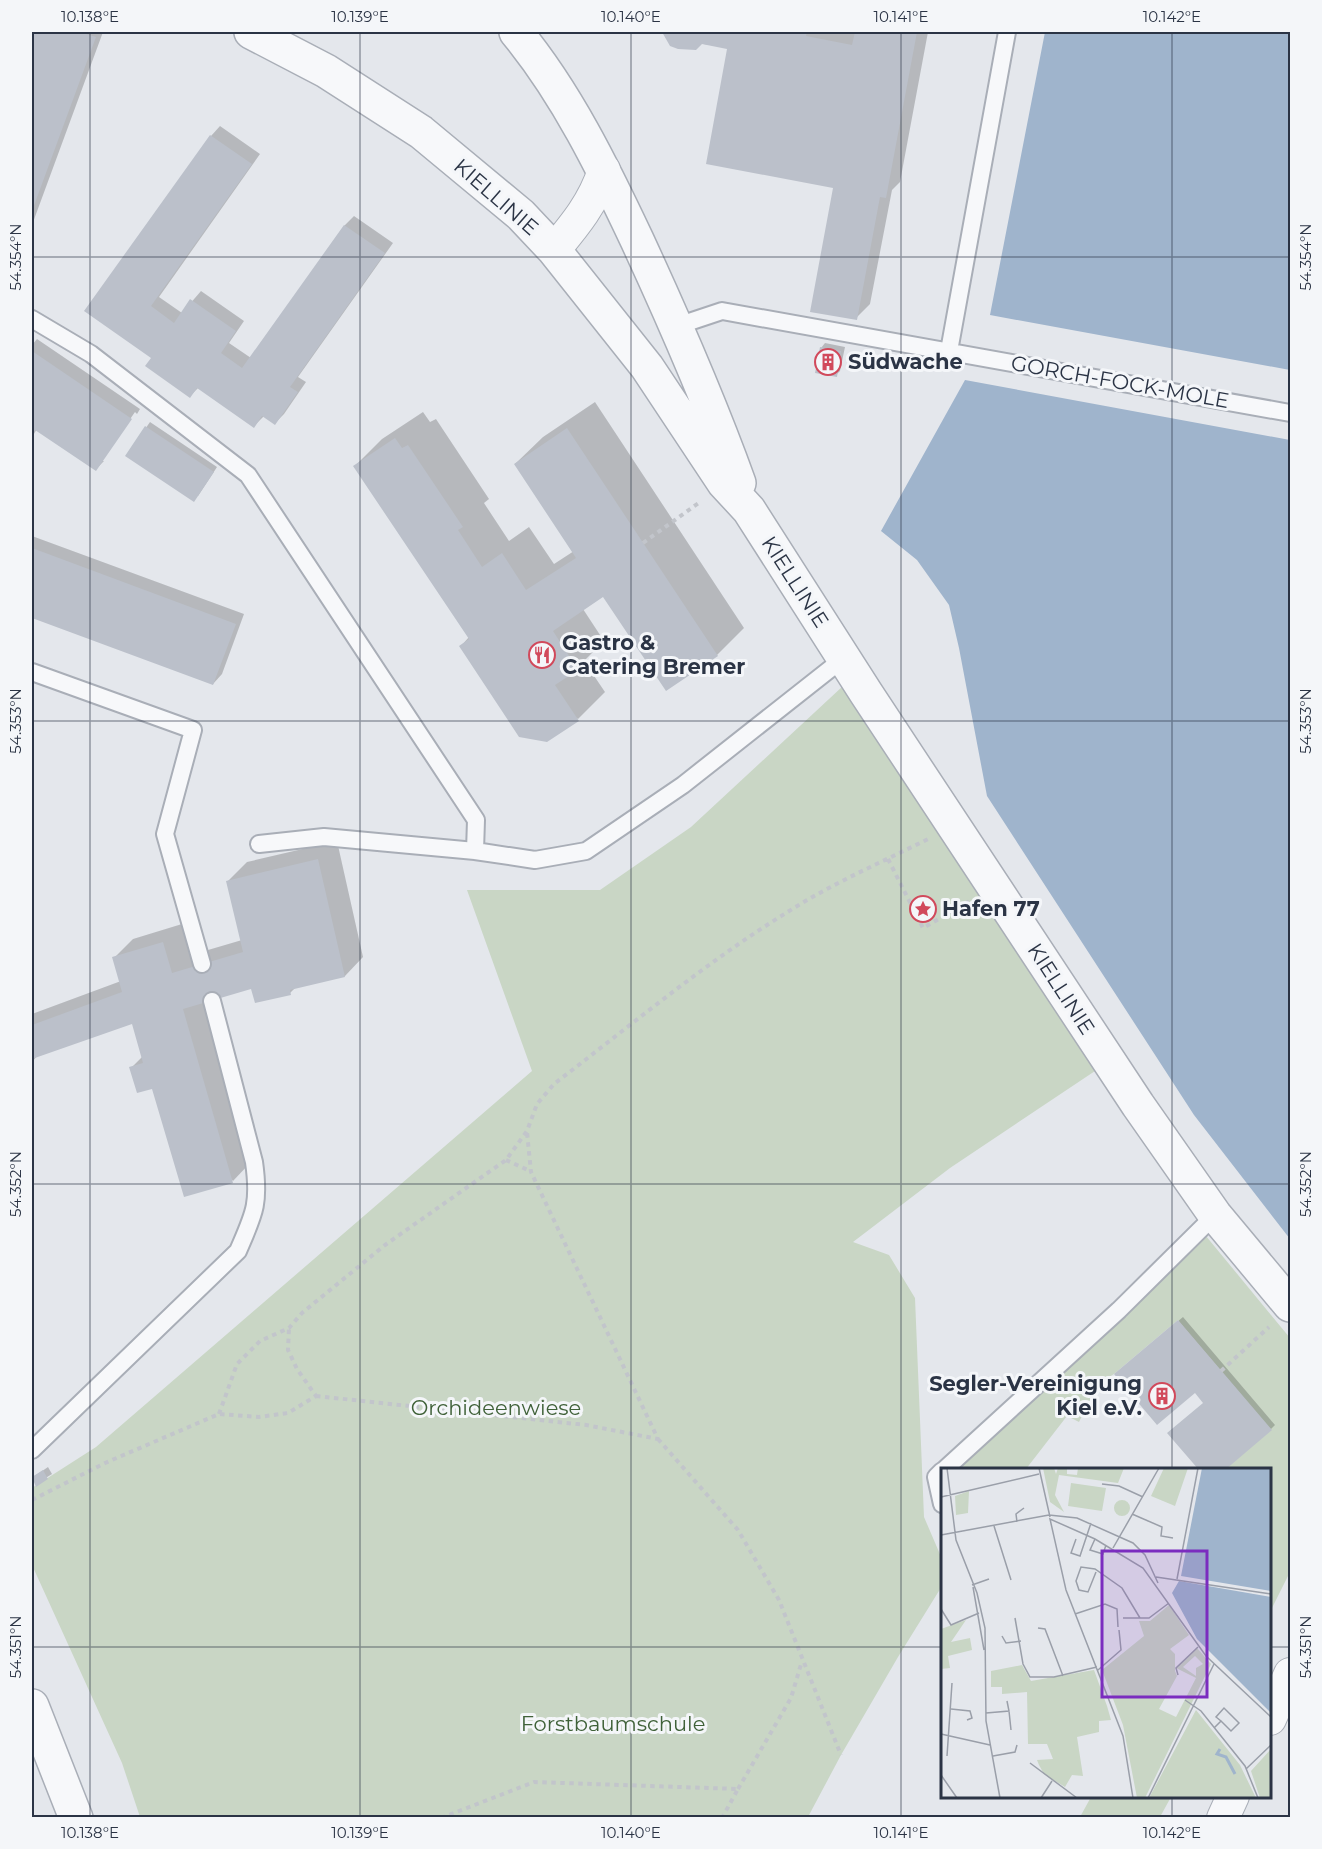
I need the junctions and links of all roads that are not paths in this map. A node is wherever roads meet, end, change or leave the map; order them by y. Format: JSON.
{"nodes":[{"id":1,"x":251,"y":32,"type":"edge"},
{"id":2,"x":516,"y":32,"type":"edge"},
{"id":3,"x":1007,"y":32,"type":"edge"},
{"id":4,"x":604,"y":170,"type":"junction"},
{"id":5,"x":554,"y":250,"type":"junction"},
{"id":6,"x":32,"y":319,"type":"edge"},
{"id":7,"x":677,"y":326,"type":"junction"},
{"id":8,"x":949,"y":351,"type":"junction"},
{"id":9,"x":1290,"y":413,"type":"edge"},
{"id":10,"x":749,"y":510,"type":"junction"},
{"id":11,"x":844,"y":658,"type":"junction"},
{"id":12,"x":32,"y":672,"type":"edge"},
{"id":13,"x":259,"y":844,"type":"dead end"},
{"id":14,"x":475,"y":851,"type":"junction"},
{"id":15,"x":202,"y":964,"type":"dead end"},
{"id":16,"x":212,"y":1001,"type":"dead end"},
{"id":17,"x":1215,"y":1215,"type":"junction"},
{"id":18,"x":1283,"y":1313,"type":"edge"},
{"id":19,"x":32,"y":1450,"type":"edge"},
{"id":20,"x":945,"y":1468,"type":"edge"},
{"id":21,"x":941,"y":1472,"type":"edge"},
{"id":22,"x":941,"y":1500,"type":"edge"},
{"id":23,"x":1290,"y":1674,"type":"edge"},
{"id":24,"x":32,"y":1706,"type":"edge"},
{"id":25,"x":1271,"y":1715,"type":"edge"},
{"id":26,"x":1233,"y":1798,"type":"edge"},
{"id":27,"x":76,"y":1818,"type":"edge"},
{"id":28,"x":1223,"y":1818,"type":"edge"}],
"edges":[{"from":1,"to":5,"type":"street","name":"KIELLINIE"},
{"from":2,"to":4,"type":"street","name":"KIELLINIE"},
{"from":3,"to":8,"type":"lane"},
{"from":4,"to":5,"type":"street"},
{"from":4,"to":7,"type":"street","name":"KIELLINIE"},
{"from":5,"to":10,"type":"street","name":"KIELLINIE"},
{"from":6,"to":14,"type":"lane"},
{"from":7,"to":8,"type":"lane","name":"GORCH-FOCK-MOLE"},
{"from":7,"to":10,"type":"street","name":"KIELLINIE"},
{"from":8,"to":9,"type":"lane","name":"GORCH-FOCK-MOLE"},
{"from":10,"to":11,"type":"street","name":"KIELLINIE"},
{"from":11,"to":14,"type":"lane"},
{"from":11,"to":17,"type":"street","name":"KIELLINIE"},
{"from":12,"to":15,"type":"lane"},
{"from":13,"to":14,"type":"lane"},
{"from":16,"to":19,"type":"lane"},
{"from":17,"to":18,"type":"street","name":"KIELLINIE"},
{"from":17,"to":20,"type":"lane"},
{"from":21,"to":22,"type":"lane"},
{"from":23,"to":25,"type":"street"},
{"from":24,"to":27,"type":"street"},
{"from":26,"to":28,"type":"street"}]}
